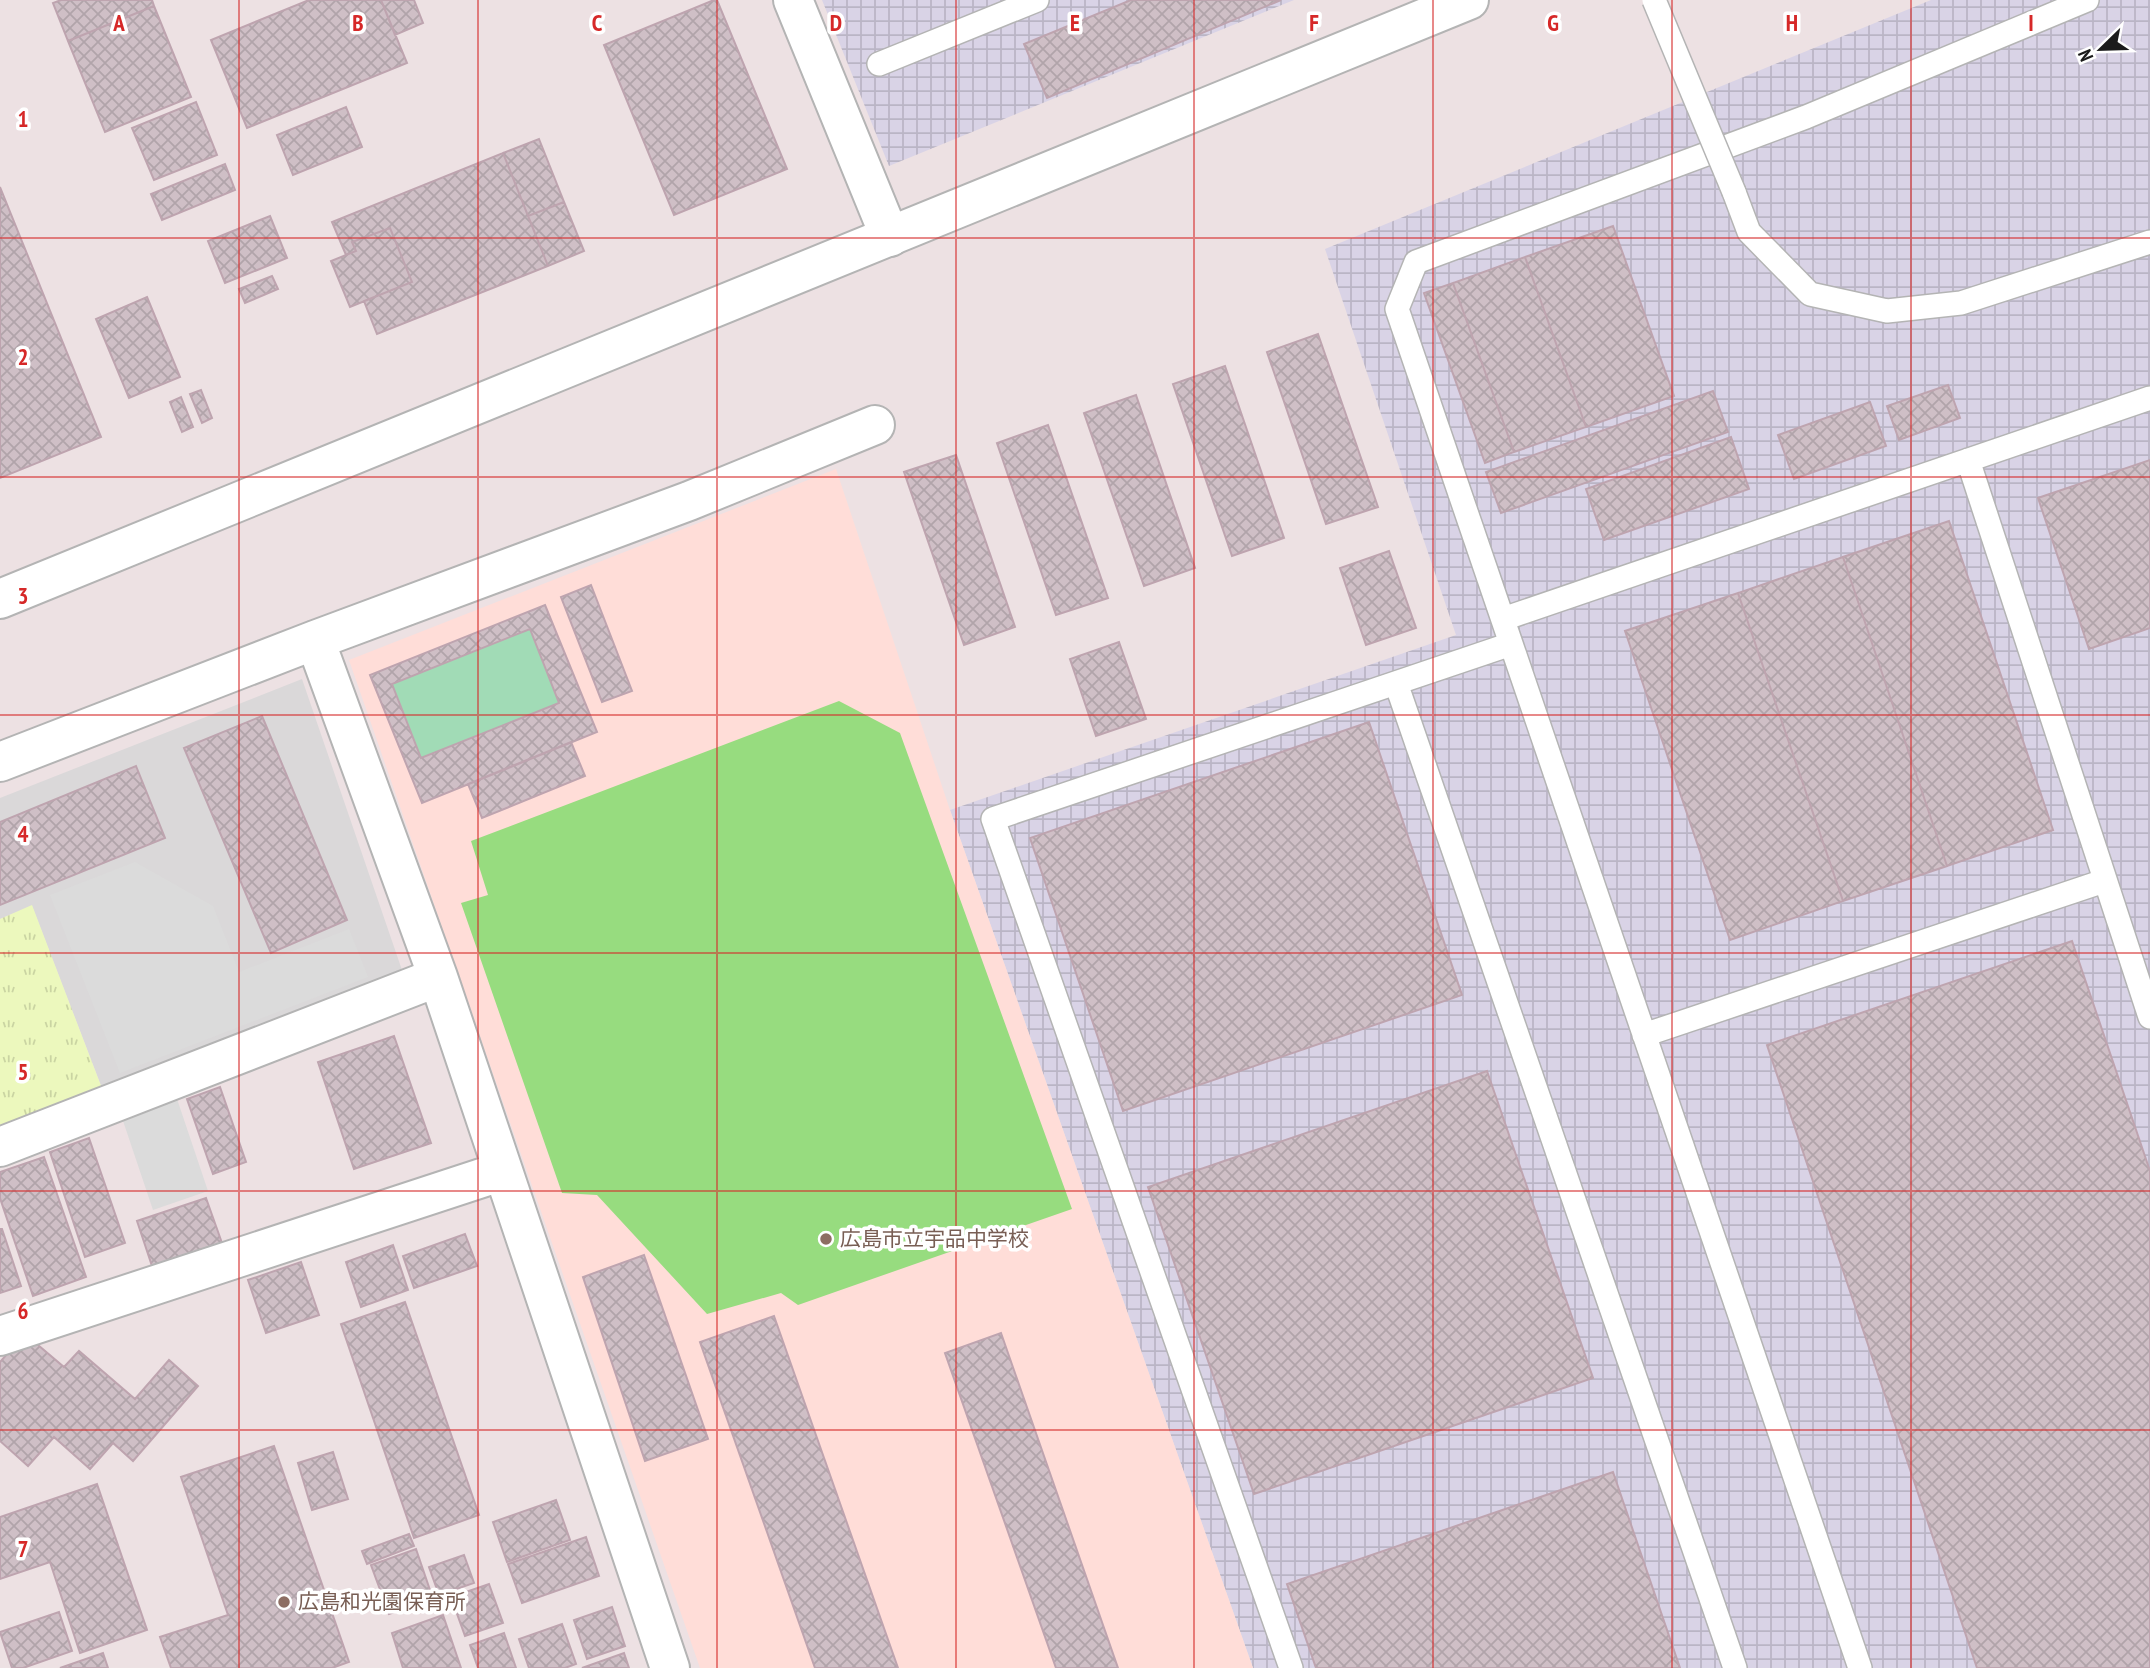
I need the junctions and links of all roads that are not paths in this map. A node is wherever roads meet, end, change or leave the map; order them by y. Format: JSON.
{"nodes":[{"id":1,"x":793,"y":0,"type":"edge"},
{"id":2,"x":1037,"y":0,"type":"edge"},
{"id":3,"x":1469,"y":0,"type":"edge"},
{"id":4,"x":1654,"y":0,"type":"edge"},
{"id":5,"x":2087,"y":0,"type":"edge"},
{"id":6,"x":879,"y":64,"type":"dead end"},
{"id":7,"x":890,"y":237,"type":"junction"},
{"id":8,"x":2150,"y":242,"type":"edge"},
{"id":9,"x":2150,"y":398,"type":"edge"},
{"id":10,"x":875,"y":425,"type":"dead end"},
{"id":11,"x":1968,"y":460,"type":"junction"},
{"id":12,"x":0,"y":599,"type":"edge"},
{"id":13,"x":1503,"y":619,"type":"junction"},
{"id":14,"x":315,"y":640,"type":"junction"},
{"id":15,"x":1511,"y":644,"type":"junction"},
{"id":16,"x":1396,"y":683,"type":"junction"},
{"id":17,"x":0,"y":762,"type":"edge"},
{"id":18,"x":2104,"y":881,"type":"junction"},
{"id":19,"x":438,"y":977,"type":"junction"},
{"id":20,"x":2150,"y":1017,"type":"edge"},
{"id":21,"x":1644,"y":1035,"type":"junction"},
{"id":22,"x":0,"y":1147,"type":"edge"},
{"id":23,"x":503,"y":1171,"type":"junction"},
{"id":24,"x":0,"y":1336,"type":"edge"},
{"id":25,"x":670,"y":1668,"type":"edge"},
{"id":26,"x":1291,"y":1668,"type":"edge"},
{"id":27,"x":1735,"y":1668,"type":"edge"},
{"id":28,"x":1860,"y":1668,"type":"edge"}],
"edges":[{"from":1,"to":7,"type":"street"},
{"from":2,"to":6,"type":"lane"},
{"from":3,"to":7,"type":"street"},
{"from":4,"to":8,"type":"lane","bridge":true},
{"from":5,"to":13,"type":"lane"},
{"from":7,"to":12,"type":"street"},
{"from":9,"to":11,"type":"lane"},
{"from":10,"to":14,"type":"street"},
{"from":11,"to":13,"type":"lane"},
{"from":11,"to":18,"type":"lane"},
{"from":13,"to":15,"type":"lane"},
{"from":14,"to":17,"type":"street"},
{"from":14,"to":19,"type":"street"},
{"from":15,"to":16,"type":"lane"},
{"from":15,"to":21,"type":"lane"},
{"from":16,"to":26,"type":"lane"},
{"from":16,"to":27,"type":"lane"},
{"from":18,"to":20,"type":"lane"},
{"from":18,"to":21,"type":"lane"},
{"from":19,"to":22,"type":"street"},
{"from":19,"to":23,"type":"street"},
{"from":21,"to":28,"type":"lane"},
{"from":23,"to":24,"type":"street"},
{"from":23,"to":25,"type":"street"}]}
